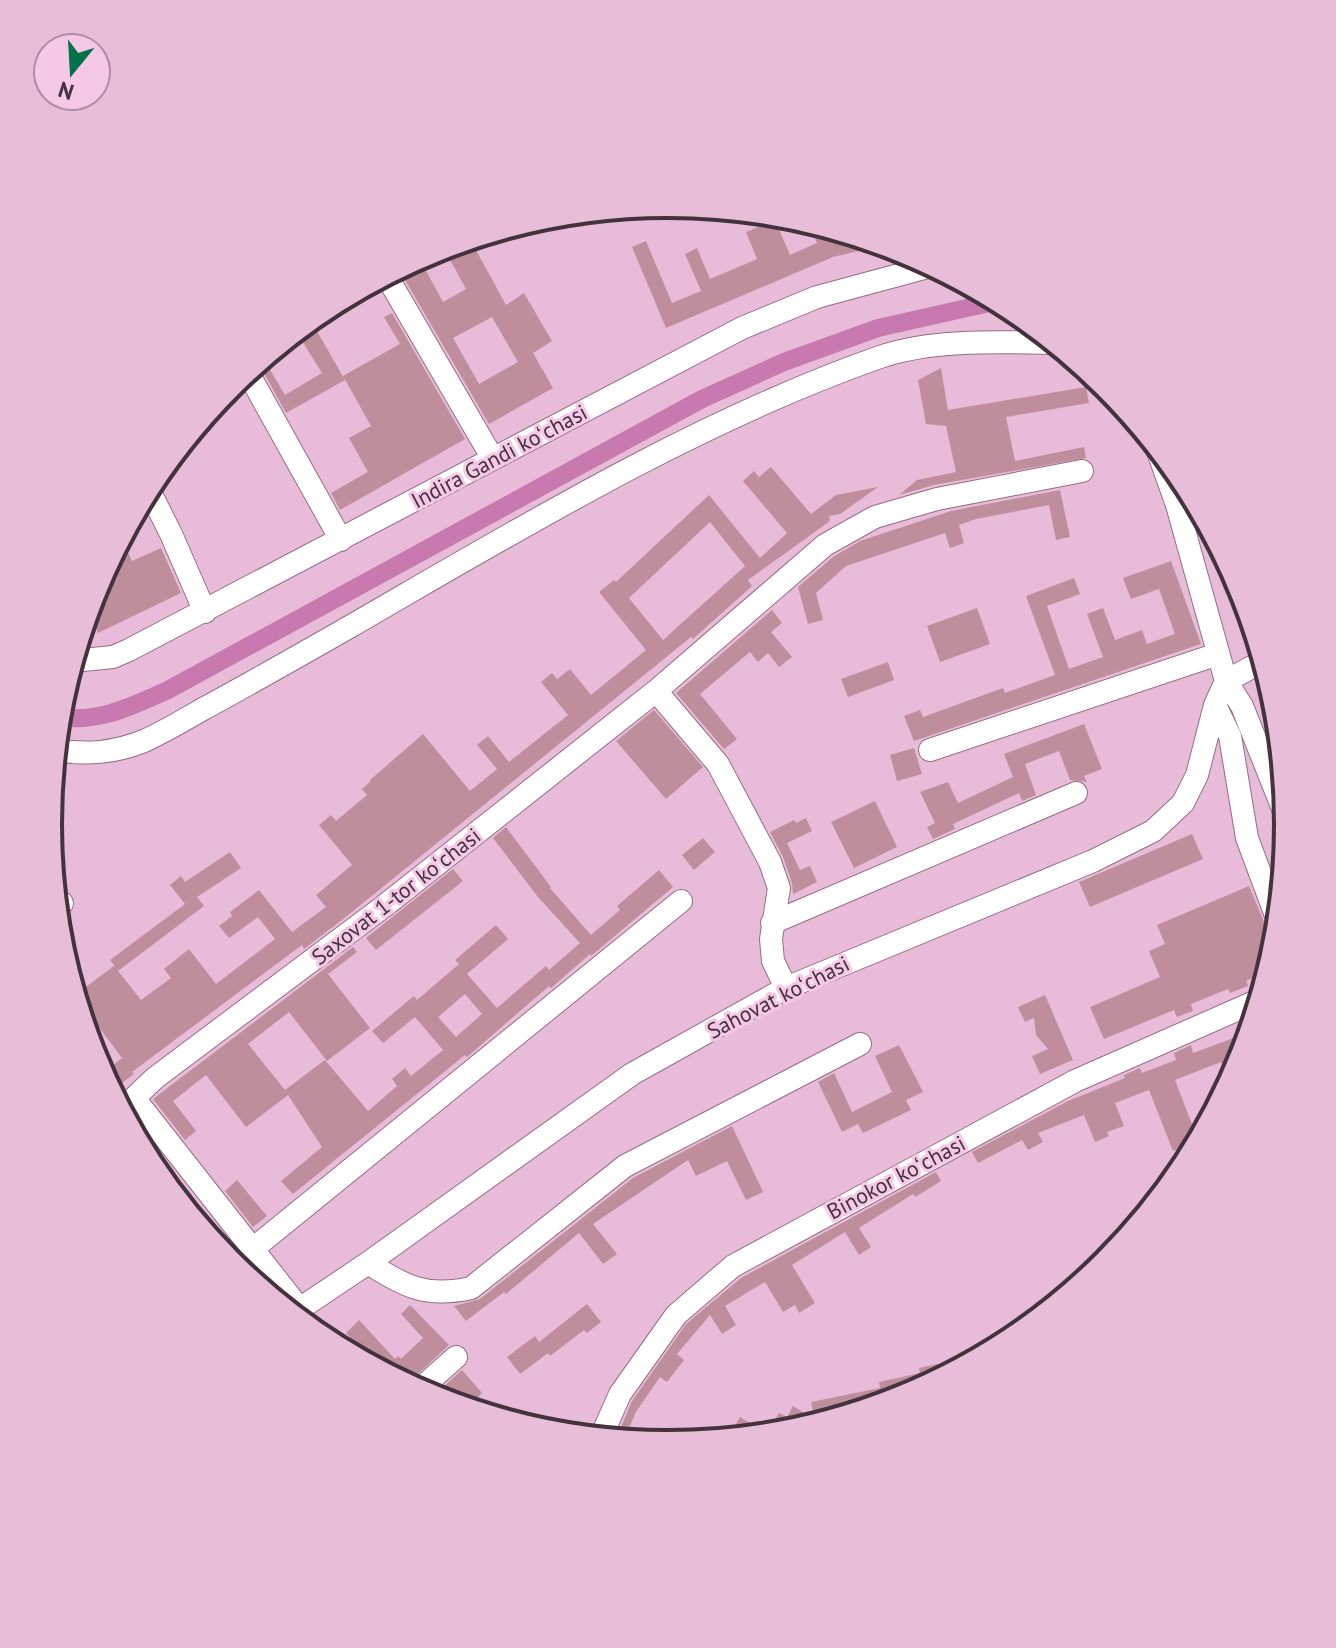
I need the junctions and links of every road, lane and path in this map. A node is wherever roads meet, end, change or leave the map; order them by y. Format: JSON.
{"nodes":[{"id":1,"x":915,"y":271,"type":"edge"},
{"id":2,"x":392,"y":285,"type":"edge"},
{"id":3,"x":1037,"y":343,"type":"edge"},
{"id":4,"x":253,"y":382,"type":"edge"},
{"id":5,"x":493,"y":459,"type":"junction"},
{"id":6,"x":1082,"y":471,"type":"dead end"},
{"id":7,"x":1169,"y":483,"type":"edge"},
{"id":8,"x":155,"y":502,"type":"edge"},
{"id":9,"x":341,"y":540,"type":"junction"},
{"id":10,"x":205,"y":612,"type":"junction"},
{"id":11,"x":1218,"y":654,"type":"junction"},
{"id":12,"x":85,"y":660,"type":"edge"},
{"id":13,"x":1253,"y":666,"type":"edge"},
{"id":14,"x":1226,"y":681,"type":"junction"},
{"id":15,"x":656,"y":691,"type":"junction"},
{"id":16,"x":1215,"y":705,"type":"junction"},
{"id":17,"x":930,"y":750,"type":"dead end"},
{"id":18,"x":66,"y":751,"type":"edge"},
{"id":19,"x":1273,"y":784,"type":"edge"},
{"id":20,"x":1076,"y":793,"type":"dead end"},
{"id":21,"x":1269,"y":898,"type":"edge"},
{"id":22,"x":681,"y":901,"type":"dead end"},
{"id":23,"x":772,"y":923,"type":"junction"},
{"id":24,"x":786,"y":988,"type":"junction"},
{"id":25,"x":1246,"y":1006,"type":"edge"},
{"id":26,"x":860,"y":1044,"type":"dead end"},
{"id":27,"x":129,"y":1101,"type":"edge"},
{"id":28,"x":135,"y":1112,"type":"edge"},
{"id":29,"x":254,"y":1248,"type":"junction"},
{"id":30,"x":368,"y":1263,"type":"junction"},
{"id":31,"x":282,"y":1292,"type":"edge"},
{"id":32,"x":301,"y":1307,"type":"edge"},
{"id":33,"x":456,"y":1357,"type":"dead end"},
{"id":34,"x":429,"y":1381,"type":"edge"},
{"id":35,"x":606,"y":1427,"type":"edge"}],
"edges":[{"from":1,"to":5,"type":"street","name":"Indira Gandi koʻchasi"},
{"from":2,"to":5,"type":"street"},
{"from":3,"to":18,"type":"street"},
{"from":4,"to":9,"type":"street"},
{"from":5,"to":9,"type":"street","name":"Indira Gandi koʻchasi"},
{"from":6,"to":15,"type":"street","name":"Saxovat 1-tor koʻchasi"},
{"from":7,"to":11,"type":"street"},
{"from":8,"to":10,"type":"street"},
{"from":9,"to":10,"type":"street","name":"Indira Gandi koʻchasi"},
{"from":10,"to":12,"type":"street","name":"Indira Gandi koʻchasi"},
{"from":11,"to":14,"type":"street"},
{"from":11,"to":17,"type":"street"},
{"from":13,"to":14,"type":"street"},
{"from":14,"to":16,"type":"street","name":"Sahovat koʻchasi"},
{"from":14,"to":19,"type":"street"},
{"from":15,"to":23,"type":"street"},
{"from":15,"to":27,"type":"street","name":"Saxovat 1-tor koʻchasi"},
{"from":16,"to":21,"type":"street"},
{"from":16,"to":24,"type":"street","name":"Sahovat koʻchasi"},
{"from":20,"to":23,"type":"street"},
{"from":22,"to":29,"type":"street"},
{"from":23,"to":24,"type":"street"},
{"from":24,"to":30,"type":"street","name":"Sahovat koʻchasi"},
{"from":25,"to":35,"type":"street","name":"Binokor koʻchasi"},
{"from":26,"to":30,"type":"street"},
{"from":28,"to":29,"type":"street"},
{"from":29,"to":31,"type":"street"},
{"from":30,"to":32,"type":"street","name":"Sahovat koʻchasi"},
{"from":33,"to":34,"type":"street"}]}
